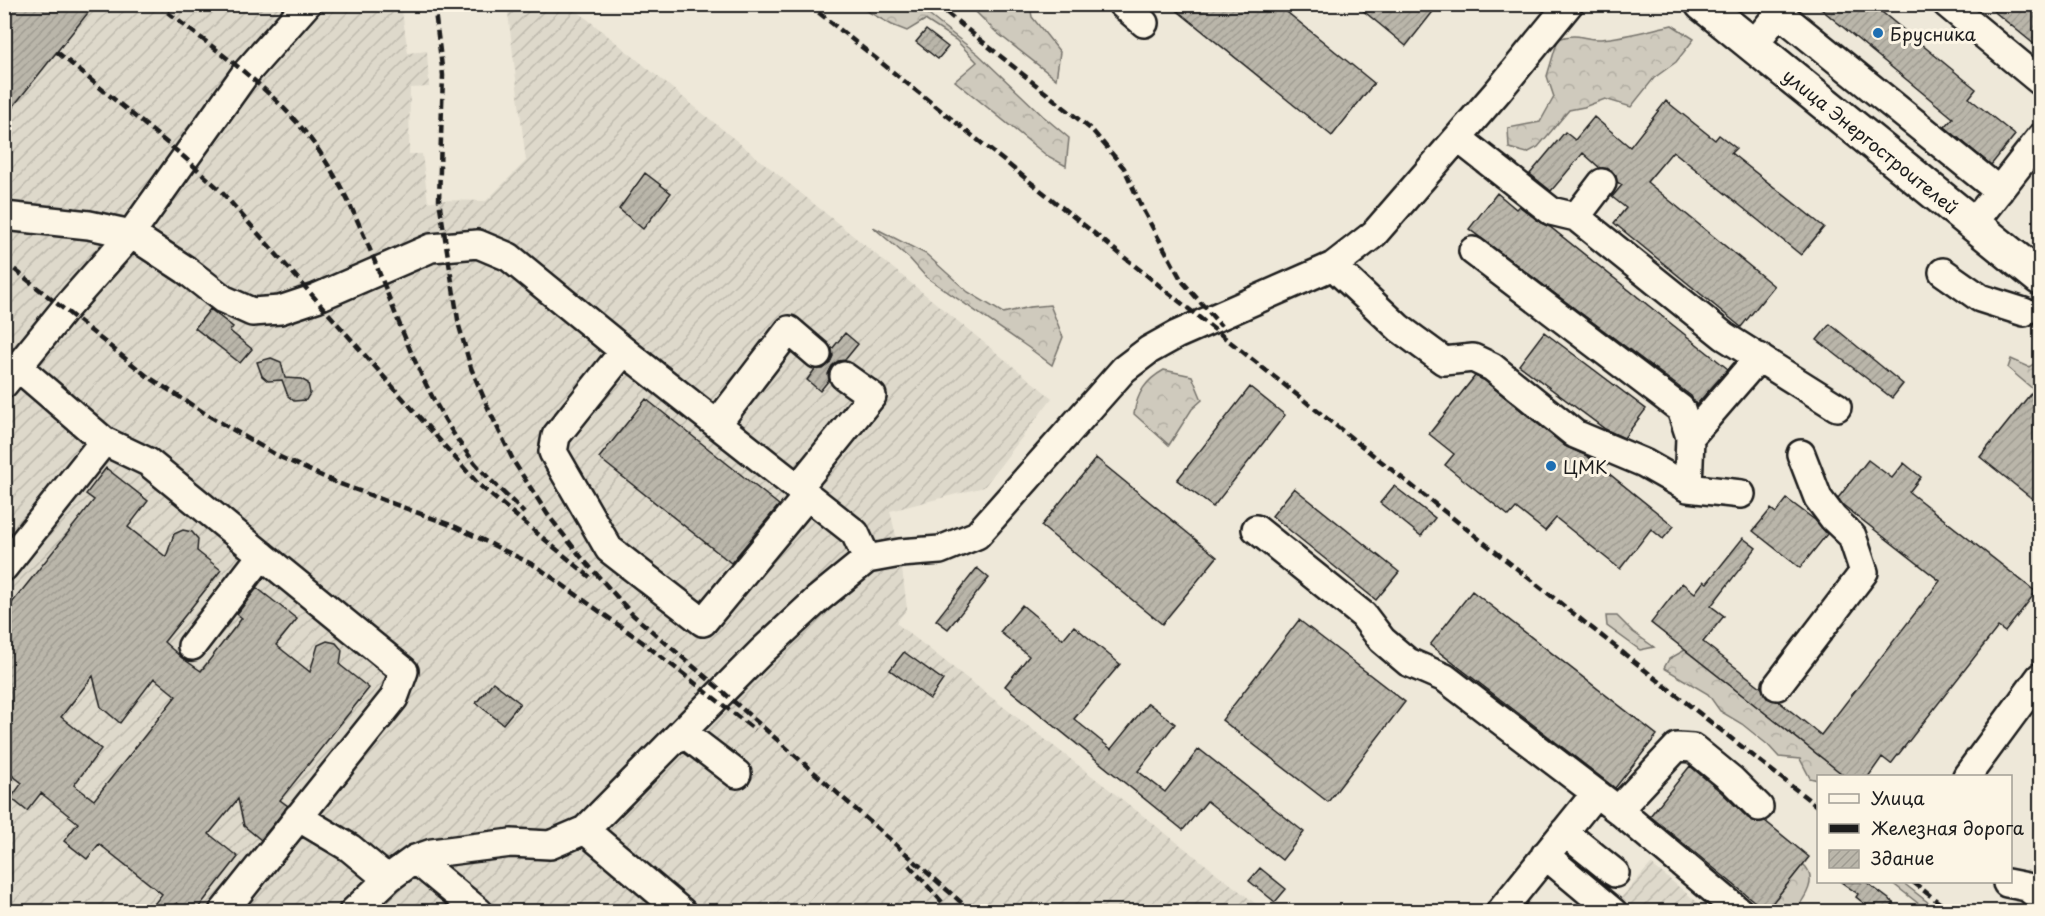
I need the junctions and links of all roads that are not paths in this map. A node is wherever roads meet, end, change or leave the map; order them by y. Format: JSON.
{"nodes":[{"id":1,"x":307,"y":4,"type":"edge"},
{"id":2,"x":1122,"y":4,"type":"edge"},
{"id":3,"x":1569,"y":4,"type":"edge"},
{"id":4,"x":1702,"y":4,"type":"edge"},
{"id":5,"x":1947,"y":4,"type":"edge"},
{"id":6,"x":1144,"y":22,"type":"dead end"},
{"id":7,"x":1753,"y":45,"type":"junction"},
{"id":8,"x":2040,"y":81,"type":"edge"},
{"id":9,"x":1458,"y":138,"type":"junction"},
{"id":10,"x":2040,"y":138,"type":"edge"},
{"id":11,"x":1602,"y":183,"type":"dead end"},
{"id":12,"x":1999,"y":191,"type":"junction"},
{"id":13,"x":4,"y":216,"type":"edge"},
{"id":14,"x":1576,"y":217,"type":"junction"},
{"id":15,"x":1973,"y":224,"type":"junction"},
{"id":16,"x":131,"y":234,"type":"junction"},
{"id":17,"x":1473,"y":250,"type":"dead end"},
{"id":18,"x":1333,"y":266,"type":"junction"},
{"id":19,"x":1943,"y":272,"type":"dead end"},
{"id":20,"x":2040,"y":278,"type":"edge"},
{"id":21,"x":2024,"y":312,"type":"dead end"},
{"id":22,"x":624,"y":351,"type":"junction"},
{"id":23,"x":817,"y":354,"type":"dead end"},
{"id":24,"x":1759,"y":357,"type":"junction"},
{"id":25,"x":11,"y":376,"type":"edge"},
{"id":26,"x":844,"y":376,"type":"dead end"},
{"id":27,"x":1836,"y":407,"type":"dead end"},
{"id":28,"x":717,"y":424,"type":"junction"},
{"id":29,"x":1690,"y":437,"type":"junction"},
{"id":30,"x":104,"y":441,"type":"junction"},
{"id":31,"x":1801,"y":454,"type":"dead end"},
{"id":32,"x":1688,"y":488,"type":"junction"},
{"id":33,"x":803,"y":492,"type":"junction"},
{"id":34,"x":1741,"y":494,"type":"dead end"},
{"id":35,"x":1256,"y":529,"type":"dead end"},
{"id":36,"x":262,"y":555,"type":"junction"},
{"id":37,"x":867,"y":559,"type":"junction"},
{"id":38,"x":4,"y":567,"type":"edge"},
{"id":39,"x":192,"y":646,"type":"dead end"},
{"id":40,"x":2040,"y":677,"type":"edge"},
{"id":41,"x":1777,"y":686,"type":"dead end"},
{"id":42,"x":682,"y":732,"type":"junction"},
{"id":43,"x":737,"y":774,"type":"dead end"},
{"id":44,"x":1967,"y":775,"type":"edge"},
{"id":45,"x":1595,"y":794,"type":"junction"},
{"id":46,"x":1759,"y":807,"type":"dead end"},
{"id":47,"x":1618,"y":810,"type":"junction"},
{"id":48,"x":298,"y":817,"type":"junction"},
{"id":49,"x":585,"y":830,"type":"junction"},
{"id":50,"x":1564,"y":832,"type":"junction"},
{"id":51,"x":1545,"y":855,"type":"junction"},
{"id":52,"x":415,"y":859,"type":"junction"},
{"id":53,"x":1615,"y":873,"type":"dead end"},
{"id":54,"x":390,"y":876,"type":"junction"},
{"id":55,"x":2007,"y":883,"type":"dead end"},
{"id":56,"x":2040,"y":898,"type":"edge"},
{"id":57,"x":223,"y":912,"type":"edge"},
{"id":58,"x":353,"y":912,"type":"edge"},
{"id":59,"x":479,"y":912,"type":"edge"},
{"id":60,"x":682,"y":912,"type":"edge"},
{"id":61,"x":1500,"y":912,"type":"edge"},
{"id":62,"x":1613,"y":912,"type":"edge"},
{"id":63,"x":1740,"y":912,"type":"edge"}],
"edges":[{"from":1,"to":16,"type":"lane"},
{"from":2,"to":6,"type":"lane"},
{"from":3,"to":9,"type":"lane"},
{"from":4,"to":7,"type":"main road","name":"улица Энергостроителей"},
{"from":5,"to":8,"type":"lane"},
{"from":7,"to":12,"type":"lane"},
{"from":7,"to":15,"type":"main road","name":"улица Энергостроителей"},
{"from":9,"to":14,"type":"lane"},
{"from":9,"to":18,"type":"lane"},
{"from":10,"to":12,"type":"lane"},
{"from":11,"to":14,"type":"lane"},
{"from":12,"to":15,"type":"lane"},
{"from":13,"to":16,"type":"lane"},
{"from":14,"to":24,"type":"lane"},
{"from":15,"to":20,"type":"main road","name":"улица Энергостроителей"},
{"from":16,"to":22,"type":"lane"},
{"from":16,"to":25,"type":"lane"},
{"from":17,"to":29,"type":"lane"},
{"from":18,"to":32,"type":"lane"},
{"from":18,"to":37,"type":"lane"},
{"from":19,"to":21,"type":"lane"},
{"from":22,"to":28,"type":"lane"},
{"from":22,"to":33,"type":"lane"},
{"from":23,"to":28,"type":"lane"},
{"from":24,"to":27,"type":"lane"},
{"from":24,"to":29,"type":"lane"},
{"from":25,"to":30,"type":"lane"},
{"from":26,"to":33,"type":"lane"},
{"from":28,"to":33,"type":"lane"},
{"from":29,"to":32,"type":"lane"},
{"from":30,"to":36,"type":"lane"},
{"from":30,"to":38,"type":"lane"},
{"from":31,"to":41,"type":"lane"},
{"from":32,"to":34,"type":"lane"},
{"from":33,"to":37,"type":"lane"},
{"from":35,"to":45,"type":"lane"},
{"from":36,"to":39,"type":"lane"},
{"from":36,"to":48,"type":"lane"},
{"from":37,"to":42,"type":"lane"},
{"from":40,"to":44,"type":"lane"},
{"from":42,"to":43,"type":"lane"},
{"from":42,"to":49,"type":"lane"},
{"from":45,"to":47,"type":"lane"},
{"from":45,"to":50,"type":"lane"},
{"from":46,"to":47,"type":"lane"},
{"from":47,"to":63,"type":"lane"},
{"from":48,"to":54,"type":"lane"},
{"from":48,"to":57,"type":"lane"},
{"from":49,"to":52,"type":"lane"},
{"from":49,"to":60,"type":"lane"},
{"from":50,"to":51,"type":"lane"},
{"from":50,"to":53,"type":"lane"},
{"from":51,"to":61,"type":"lane"},
{"from":51,"to":62,"type":"lane"},
{"from":52,"to":54,"type":"lane"},
{"from":52,"to":59,"type":"lane"},
{"from":54,"to":58,"type":"lane"},
{"from":55,"to":56,"type":"lane"}]}
